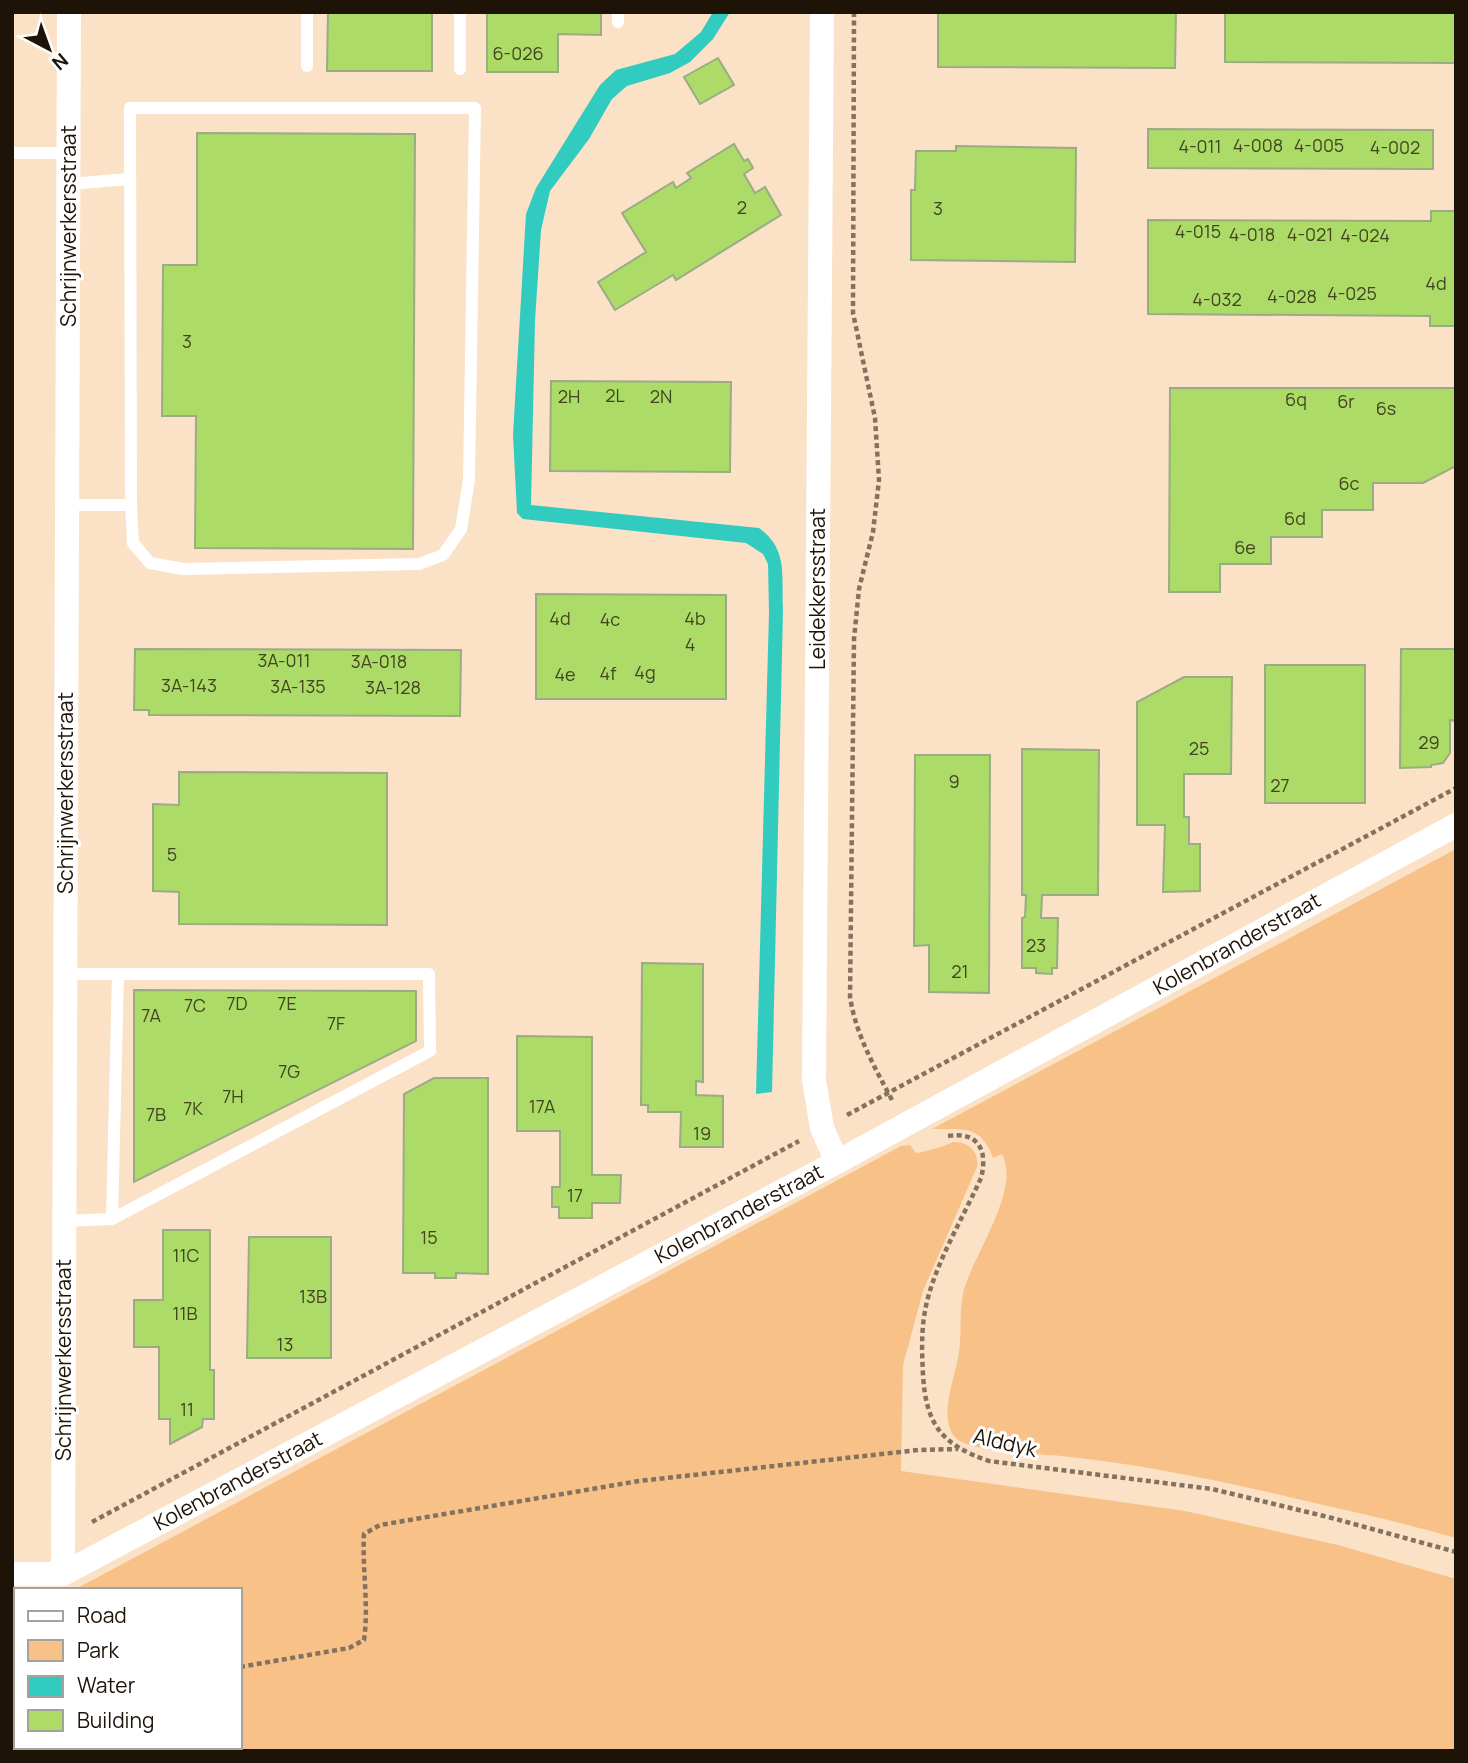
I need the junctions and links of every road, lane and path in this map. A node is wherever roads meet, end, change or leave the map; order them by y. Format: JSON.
{"nodes":[{"id":1,"x":69,"y":12,"type":"edge"},
{"id":2,"x":307,"y":12,"type":"edge"},
{"id":3,"x":460,"y":12,"type":"edge"},
{"id":4,"x":822,"y":12,"type":"edge"},
{"id":5,"x":854,"y":12,"type":"edge"},
{"id":6,"x":307,"y":66,"type":"dead end"},
{"id":7,"x":460,"y":69,"type":"dead end"},
{"id":8,"x":12,"y":153,"type":"edge"},
{"id":9,"x":69,"y":153,"type":"junction"},
{"id":10,"x":129,"y":179,"type":"junction"},
{"id":11,"x":69,"y":184,"type":"junction"},
{"id":12,"x":68,"y":505,"type":"junction"},
{"id":13,"x":131,"y":505,"type":"junction"},
{"id":14,"x":1456,"y":788,"type":"edge"},
{"id":15,"x":1456,"y":825,"type":"edge"},
{"id":16,"x":65,"y":974,"type":"junction"},
{"id":17,"x":118,"y":974,"type":"junction"},
{"id":18,"x":888,"y":1092,"type":"junction"},
{"id":19,"x":905,"y":1125,"type":"junction"},
{"id":20,"x":822,"y":1128,"type":"junction"},
{"id":21,"x":939,"y":1137,"type":"dead end"},
{"id":22,"x":837,"y":1162,"type":"junction"},
{"id":23,"x":112,"y":1219,"type":"junction"},
{"id":24,"x":64,"y":1221,"type":"junction"},
{"id":25,"x":959,"y":1449,"type":"junction"},
{"id":26,"x":64,"y":1537,"type":"junction"},
{"id":27,"x":1456,"y":1552,"type":"edge"},
{"id":28,"x":12,"y":1574,"type":"edge"},
{"id":29,"x":63,"y":1574,"type":"junction"},
{"id":30,"x":242,"y":1667,"type":"edge"}],
"edges":[{"from":1,"to":9,"type":"street","name":"Schrijnwerkersstraat"},
{"from":2,"to":6,"type":"lane"},
{"from":3,"to":7,"type":"lane"},
{"from":4,"to":20,"type":"street","name":"Leidekkersstraat"},
{"from":5,"to":18,"type":"path"},
{"from":8,"to":9,"type":"lane"},
{"from":9,"to":11,"type":"street","name":"Schrijnwerkersstraat"},
{"from":10,"to":11,"type":"lane"},
{"from":10,"to":13,"type":"lane"},
{"from":10,"to":13,"type":"lane"},
{"from":11,"to":12,"type":"street","name":"Schrijnwerkersstraat"},
{"from":12,"to":13,"type":"lane"},
{"from":12,"to":16,"type":"street","name":"Schrijnwerkersstraat"},
{"from":14,"to":18,"type":"path"},
{"from":15,"to":19,"type":"street","name":"Kolenbranderstraat"},
{"from":16,"to":17,"type":"lane"},
{"from":16,"to":24,"type":"street","name":"Schrijnwerkersstraat"},
{"from":17,"to":23,"type":"lane"},
{"from":17,"to":23,"type":"lane"},
{"from":18,"to":19,"type":"path"},
{"from":18,"to":20,"type":"path"},
{"from":19,"to":22,"type":"street","name":"Kolenbranderstraat"},
{"from":20,"to":22,"type":"street","name":"Leidekkersstraat"},
{"from":20,"to":26,"type":"path"},
{"from":21,"to":25,"type":"path","name":"Alddyk"},
{"from":22,"to":29,"type":"street","name":"Kolenbranderstraat"},
{"from":23,"to":24,"type":"lane"},
{"from":24,"to":26,"type":"street","name":"Schrijnwerkersstraat"},
{"from":25,"to":27,"type":"path","name":"Alddyk"},
{"from":25,"to":30,"type":"path"},
{"from":26,"to":29,"type":"street","name":"Schrijnwerkersstraat"},
{"from":28,"to":29,"type":"street","name":"Kolenbranderstraat"}]}
